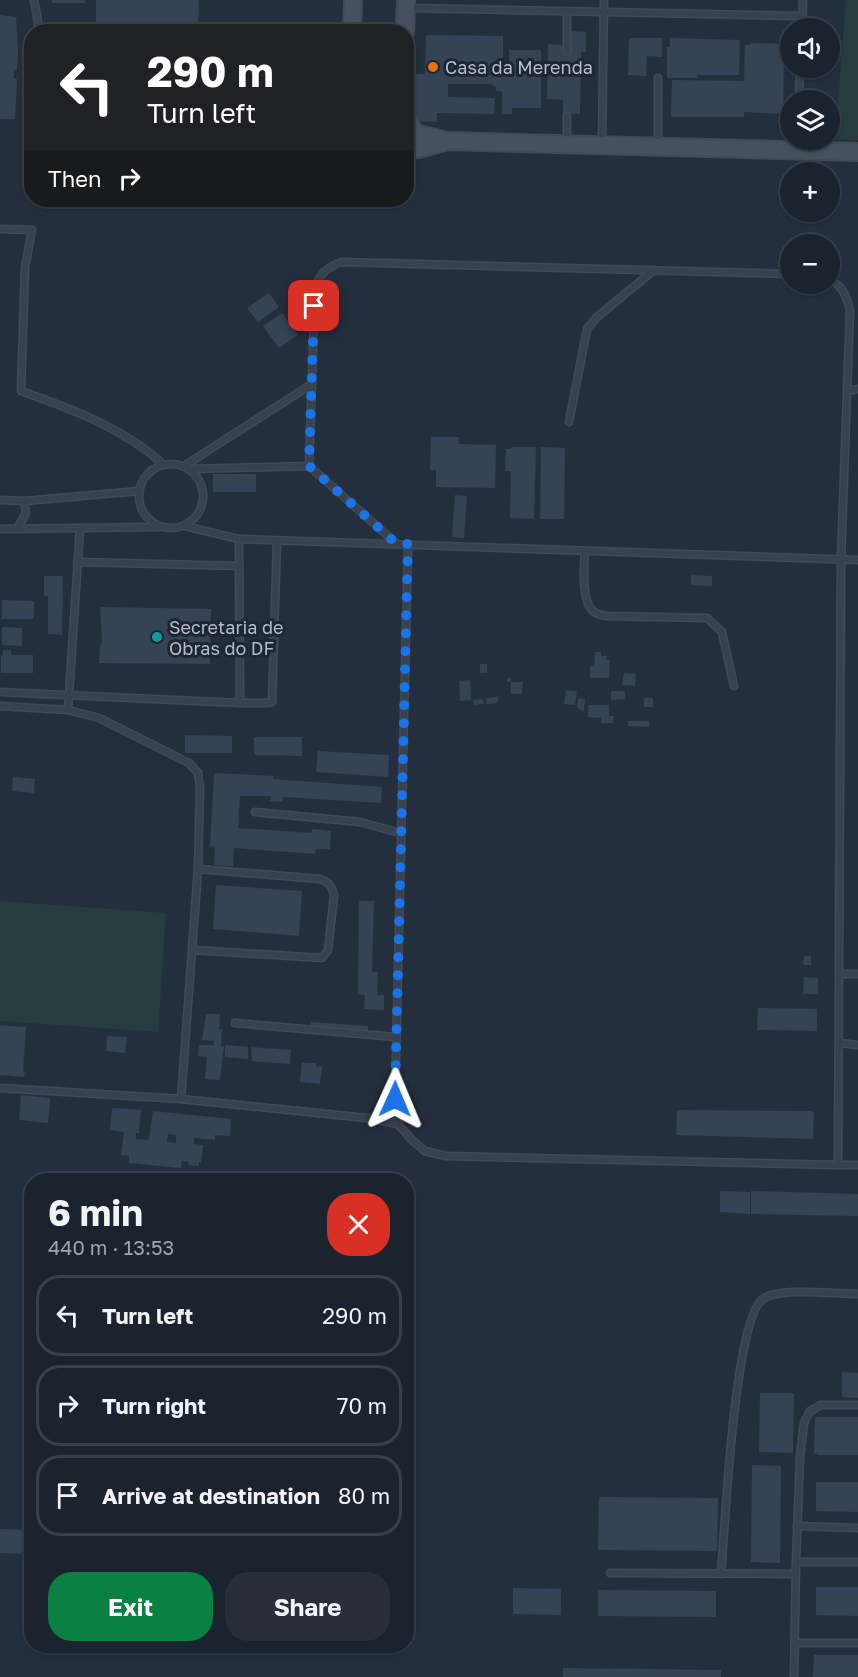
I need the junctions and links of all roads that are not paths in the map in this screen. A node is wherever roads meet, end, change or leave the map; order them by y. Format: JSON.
{"nodes":[{"id":1,"x":34,"y":0,"type":"edge"},
{"id":2,"x":353,"y":0,"type":"edge"},
{"id":3,"x":604,"y":0,"type":"edge"},
{"id":4,"x":803,"y":0,"type":"edge"},
{"id":5,"x":406,"y":4,"type":"edge"},
{"id":6,"x":567,"y":12,"type":"junction"},
{"id":7,"x":604,"y":13,"type":"junction"},
{"id":8,"x":802,"y":16,"type":"joint"},
{"id":9,"x":38,"y":24,"type":"edge"},
{"id":10,"x":352,"y":24,"type":"edge"},
{"id":11,"x":405,"y":24,"type":"edge"},
{"id":12,"x":567,"y":51,"type":"dead end"},
{"id":13,"x":658,"y":78,"type":"dead end"},
{"id":14,"x":567,"y":116,"type":"dead end"},
{"id":15,"x":414,"y":130,"type":"edge"},
{"id":16,"x":446,"y":141,"type":"junction"},
{"id":17,"x":567,"y":146,"type":"junction"},
{"id":18,"x":780,"y":146,"type":"edge"},
{"id":19,"x":602,"y":147,"type":"junction"},
{"id":20,"x":658,"y":148,"type":"junction"},
{"id":21,"x":414,"y":149,"type":"edge"},
{"id":22,"x":838,"y":150,"type":"edge"},
{"id":23,"x":858,"y":152,"type":"edge"},
{"id":24,"x":0,"y":229,"type":"edge"},
{"id":25,"x":654,"y":270,"type":"junction"},
{"id":26,"x":780,"y":274,"type":"edge"},
{"id":27,"x":840,"y":286,"type":"edge"},
{"id":28,"x":312,"y":384,"type":"junction"},
{"id":29,"x":858,"y":389,"type":"edge"},
{"id":30,"x":847,"y":391,"type":"junction"},
{"id":31,"x":569,"y":422,"type":"dead end"},
{"id":32,"x":163,"y":464,"type":"junction"},
{"id":33,"x":309,"y":466,"type":"junction"},
{"id":34,"x":188,"y":468,"type":"junction"},
{"id":35,"x":139,"y":491,"type":"junction"},
{"id":36,"x":0,"y":500,"type":"edge"},
{"id":37,"x":24,"y":501,"type":"junction"},
{"id":38,"x":185,"y":526,"type":"junction"},
{"id":39,"x":161,"y":527,"type":"junction"},
{"id":40,"x":80,"y":528,"type":"junction"},
{"id":41,"x":0,"y":529,"type":"edge"},
{"id":42,"x":17,"y":529,"type":"junction"},
{"id":43,"x":239,"y":539,"type":"junction"},
{"id":44,"x":277,"y":541,"type":"junction"},
{"id":45,"x":397,"y":544,"type":"junction"},
{"id":46,"x":408,"y":544,"type":"junction"},
{"id":47,"x":585,"y":551,"type":"junction"},
{"id":48,"x":841,"y":559,"type":"junction"},
{"id":49,"x":858,"y":560,"type":"edge"},
{"id":50,"x":78,"y":562,"type":"junction"},
{"id":51,"x":239,"y":566,"type":"junction"},
{"id":52,"x":734,"y":686,"type":"dead end"},
{"id":53,"x":0,"y":692,"type":"edge"},
{"id":54,"x":70,"y":695,"type":"junction"},
{"id":55,"x":240,"y":703,"type":"junction"},
{"id":56,"x":0,"y":706,"type":"edge"},
{"id":57,"x":68,"y":710,"type":"junction"},
{"id":58,"x":255,"y":812,"type":"dead end"},
{"id":59,"x":400,"y":833,"type":"junction"},
{"id":60,"x":198,"y":869,"type":"junction"},
{"id":61,"x":193,"y":950,"type":"junction"},
{"id":62,"x":840,"y":974,"type":"junction"},
{"id":63,"x":858,"y":974,"type":"edge"},
{"id":64,"x":235,"y":1023,"type":"dead end"},
{"id":65,"x":396,"y":1037,"type":"junction"},
{"id":66,"x":840,"y":1043,"type":"junction"},
{"id":67,"x":858,"y":1044,"type":"edge"},
{"id":68,"x":0,"y":1088,"type":"edge"},
{"id":69,"x":181,"y":1099,"type":"junction"},
{"id":70,"x":398,"y":1124,"type":"junction"},
{"id":71,"x":838,"y":1165,"type":"junction"},
{"id":72,"x":858,"y":1165,"type":"edge"},
{"id":73,"x":858,"y":1294,"type":"edge"},
{"id":74,"x":858,"y":1405,"type":"edge"},
{"id":75,"x":797,"y":1527,"type":"junction"},
{"id":76,"x":858,"y":1528,"type":"edge"},
{"id":77,"x":796,"y":1562,"type":"junction"},
{"id":78,"x":858,"y":1562,"type":"edge"},
{"id":79,"x":610,"y":1573,"type":"dead end"},
{"id":80,"x":721,"y":1574,"type":"junction"},
{"id":81,"x":796,"y":1575,"type":"junction"},
{"id":82,"x":795,"y":1643,"type":"junction"},
{"id":83,"x":858,"y":1643,"type":"edge"},
{"id":84,"x":794,"y":1677,"type":"edge"}],
"edges":[{"from":1,"to":9,"type":"lane"},
{"from":2,"to":10,"type":"street"},
{"from":3,"to":7,"type":"lane"},
{"from":4,"to":8,"type":"lane"},
{"from":5,"to":6,"type":"lane"},
{"from":5,"to":11,"type":"street"},
{"from":6,"to":7,"type":"lane"},
{"from":6,"to":12,"type":"lane"},
{"from":7,"to":8,"type":"lane"},
{"from":7,"to":19,"type":"lane"},
{"from":13,"to":20,"type":"lane"},
{"from":14,"to":17,"type":"lane"},
{"from":15,"to":16,"type":"street"},
{"from":16,"to":17,"type":"street"},
{"from":16,"to":21,"type":"street"},
{"from":17,"to":19,"type":"street"},
{"from":18,"to":20,"type":"street"},
{"from":19,"to":20,"type":"street"},
{"from":22,"to":23,"type":"street"},
{"from":24,"to":32,"type":"lane"},
{"from":25,"to":26,"type":"lane"},
{"from":25,"to":28,"type":"lane"},
{"from":25,"to":31,"type":"lane"},
{"from":27,"to":30,"type":"lane"},
{"from":28,"to":33,"type":"lane"},
{"from":28,"to":34,"type":"lane"},
{"from":29,"to":30,"type":"lane"},
{"from":30,"to":48,"type":"lane"},
{"from":32,"to":34,"type":"lane"},
{"from":32,"to":35,"type":"lane"},
{"from":33,"to":34,"type":"lane"},
{"from":33,"to":45,"type":"lane"},
{"from":34,"to":38,"type":"lane"},
{"from":35,"to":37,"type":"lane"},
{"from":35,"to":39,"type":"lane"},
{"from":36,"to":37,"type":"lane"},
{"from":37,"to":42,"type":"lane"},
{"from":38,"to":39,"type":"lane"},
{"from":38,"to":43,"type":"lane"},
{"from":39,"to":40,"type":"lane"},
{"from":40,"to":42,"type":"lane"},
{"from":40,"to":50,"type":"lane"},
{"from":41,"to":42,"type":"lane"},
{"from":43,"to":44,"type":"lane"},
{"from":43,"to":51,"type":"lane"},
{"from":44,"to":45,"type":"lane"},
{"from":44,"to":55,"type":"lane"},
{"from":45,"to":46,"type":"lane"},
{"from":46,"to":47,"type":"lane"},
{"from":46,"to":59,"type":"lane"},
{"from":47,"to":48,"type":"lane"},
{"from":47,"to":52,"type":"lane"},
{"from":48,"to":49,"type":"lane"},
{"from":48,"to":62,"type":"lane"},
{"from":50,"to":51,"type":"lane"},
{"from":50,"to":54,"type":"lane"},
{"from":51,"to":55,"type":"lane"},
{"from":53,"to":54,"type":"lane"},
{"from":54,"to":55,"type":"lane"},
{"from":54,"to":57,"type":"lane"},
{"from":56,"to":57,"type":"lane"},
{"from":57,"to":60,"type":"lane"},
{"from":58,"to":59,"type":"lane"},
{"from":59,"to":65,"type":"lane"},
{"from":60,"to":61,"type":"lane"},
{"from":60,"to":61,"type":"lane"},
{"from":61,"to":69,"type":"lane"},
{"from":62,"to":63,"type":"lane"},
{"from":62,"to":66,"type":"lane"},
{"from":64,"to":65,"type":"lane"},
{"from":65,"to":70,"type":"lane"},
{"from":66,"to":67,"type":"lane"},
{"from":66,"to":71,"type":"lane"},
{"from":68,"to":69,"type":"lane"},
{"from":69,"to":70,"type":"lane"},
{"from":70,"to":71,"type":"lane"},
{"from":71,"to":72,"type":"lane"},
{"from":73,"to":80,"type":"lane"},
{"from":74,"to":75,"type":"lane"},
{"from":75,"to":76,"type":"lane"},
{"from":75,"to":77,"type":"lane"},
{"from":77,"to":78,"type":"lane"},
{"from":77,"to":81,"type":"lane"},
{"from":79,"to":80,"type":"lane"},
{"from":80,"to":81,"type":"lane"},
{"from":81,"to":82,"type":"lane"},
{"from":82,"to":83,"type":"lane"},
{"from":82,"to":84,"type":"lane"}]}
